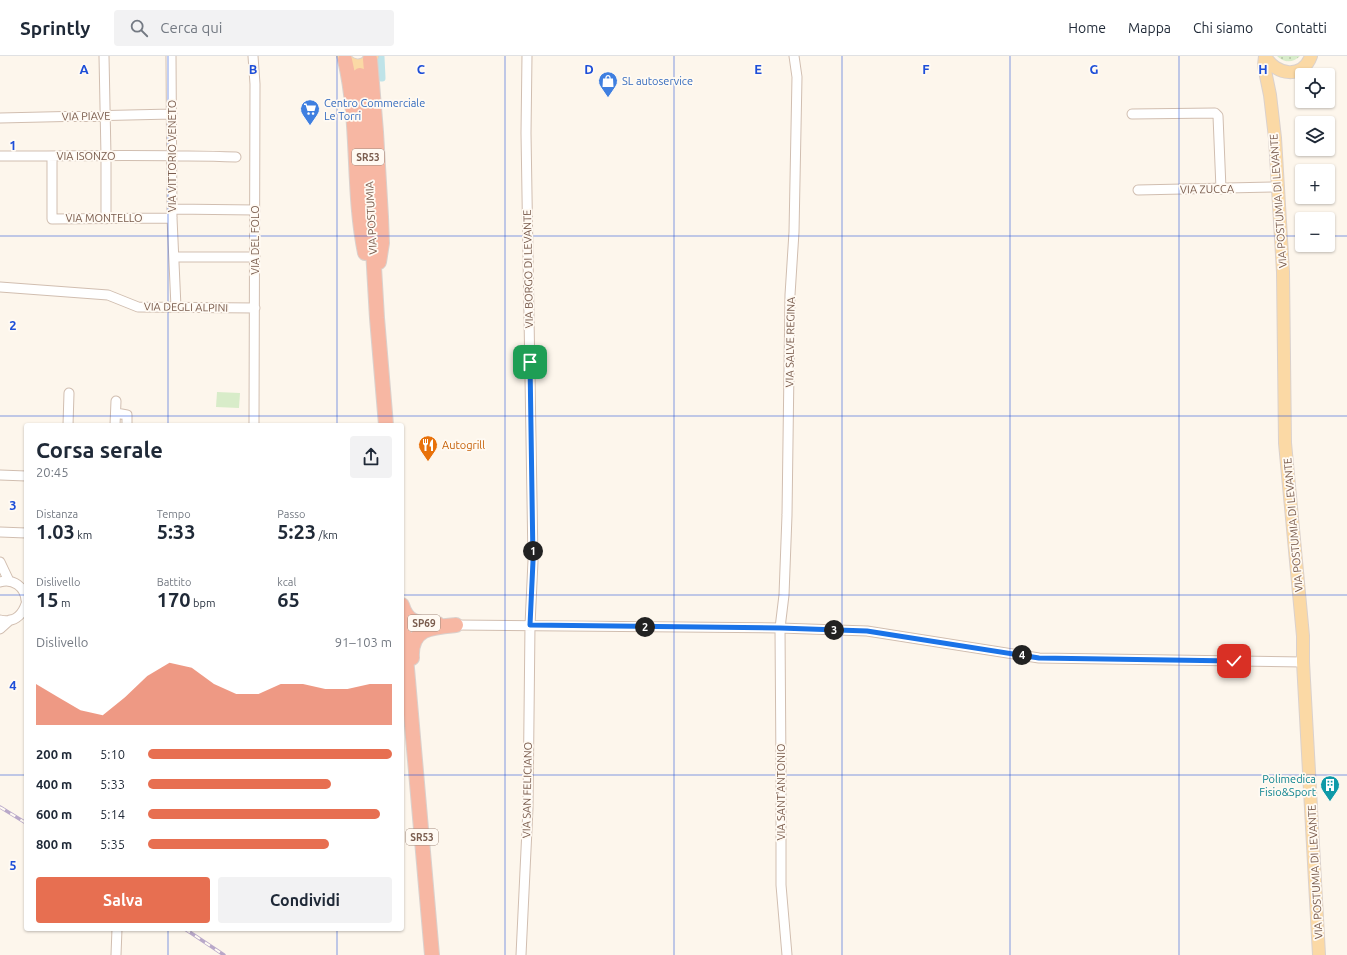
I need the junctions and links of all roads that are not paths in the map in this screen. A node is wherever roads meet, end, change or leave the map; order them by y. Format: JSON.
{"nodes":[{"id":1,"x":104,"y":56,"type":"edge"},
{"id":2,"x":171,"y":56,"type":"edge"},
{"id":3,"x":253,"y":56,"type":"edge"},
{"id":4,"x":527,"y":56,"type":"edge"},
{"id":5,"x":794,"y":56,"type":"edge"},
{"id":6,"x":1265,"y":56,"type":"edge"},
{"id":7,"x":1311,"y":56,"type":"edge"},
{"id":8,"x":343,"y":57,"type":"edge"},
{"id":9,"x":371,"y":58,"type":"edge"},
{"id":10,"x":1283,"y":72,"type":"junction"},
{"id":11,"x":360,"y":75,"type":"dead end"},
{"id":12,"x":1270,"y":95,"type":"junction"},
{"id":13,"x":172,"y":114,"type":"junction"},
{"id":14,"x":1132,"y":114,"type":"dead end"},
{"id":15,"x":105,"y":116,"type":"junction"},
{"id":16,"x":0,"y":118,"type":"edge"},
{"id":17,"x":172,"y":155,"type":"junction"},
{"id":18,"x":0,"y":156,"type":"edge"},
{"id":19,"x":52,"y":156,"type":"junction"},
{"id":20,"x":106,"y":156,"type":"junction"},
{"id":21,"x":236,"y":157,"type":"dead end"},
{"id":22,"x":1277,"y":187,"type":"junction"},
{"id":23,"x":1220,"y":188,"type":"junction"},
{"id":24,"x":1138,"y":190,"type":"dead end"},
{"id":25,"x":255,"y":210,"type":"junction"},
{"id":26,"x":172,"y":213,"type":"junction"},
{"id":27,"x":106,"y":219,"type":"junction"},
{"id":28,"x":174,"y":257,"type":"junction"},
{"id":29,"x":255,"y":257,"type":"junction"},
{"id":30,"x":0,"y":287,"type":"edge"},
{"id":31,"x":176,"y":307,"type":"junction"},
{"id":32,"x":255,"y":308,"type":"junction"},
{"id":33,"x":376,"y":318,"type":"junction"},
{"id":34,"x":70,"y":393,"type":"dead end"},
{"id":35,"x":116,"y":402,"type":"dead end"},
{"id":36,"x":116,"y":414,"type":"junction"},
{"id":37,"x":68,"y":423,"type":"edge"},
{"id":38,"x":115,"y":423,"type":"edge"},
{"id":39,"x":127,"y":423,"type":"edge"},
{"id":40,"x":254,"y":423,"type":"edge"},
{"id":41,"x":386,"y":423,"type":"edge"},
{"id":42,"x":0,"y":475,"type":"edge"},
{"id":43,"x":24,"y":476,"type":"edge"},
{"id":44,"x":0,"y":532,"type":"edge"},
{"id":45,"x":24,"y":533,"type":"edge"},
{"id":46,"x":0,"y":562,"type":"edge"},
{"id":47,"x":4,"y":581,"type":"edge"},
{"id":48,"x":24,"y":591,"type":"edge"},
{"id":49,"x":24,"y":608,"type":"edge"},
{"id":50,"x":404,"y":608,"type":"edge"},
{"id":51,"x":24,"y":618,"type":"edge"},
{"id":52,"x":5,"y":621,"type":"edge"},
{"id":53,"x":456,"y":625,"type":"junction"},
{"id":54,"x":530,"y":625,"type":"junction"},
{"id":55,"x":780,"y":628,"type":"junction"},
{"id":56,"x":404,"y":642,"type":"edge"},
{"id":57,"x":1303,"y":662,"type":"junction"},
{"id":58,"x":412,"y":718,"type":"junction"},
{"id":59,"x":117,"y":931,"type":"edge"},
{"id":60,"x":116,"y":955,"type":"edge"},
{"id":61,"x":432,"y":955,"type":"edge"},
{"id":62,"x":521,"y":955,"type":"edge"},
{"id":63,"x":787,"y":955,"type":"edge"},
{"id":64,"x":1319,"y":955,"type":"edge"}],
"edges":[{"from":1,"to":15,"type":"street"},
{"from":2,"to":13,"type":"street","name":"VIA VITTORIO VENETO"},
{"from":3,"to":25,"type":"street","name":"VIA DEL FOLO"},
{"from":4,"to":54,"type":"street","name":"VIA BORGO DI LEVANTE"},
{"from":5,"to":55,"type":"street","name":"VIA SALVE REGINA"},
{"from":6,"to":10,"type":"main road"},
{"from":6,"to":12,"type":"main road","name":"VIA POSTUMIA DI LEVANTE"},
{"from":7,"to":10,"type":"main road"},
{"from":8,"to":9,"type":"main road"},
{"from":8,"to":33,"type":"highway"},
{"from":9,"to":33,"type":"highway"},
{"from":10,"to":12,"type":"main road","name":"VIA POSTUMIA DI LEVANTE"},
{"from":11,"to":33,"type":"highway","name":"VIA POSTUMIA","number":"SR53"},
{"from":12,"to":22,"type":"main road","name":"VIA POSTUMIA DI LEVANTE"},
{"from":13,"to":15,"type":"street","name":"VIA PIAVE"},
{"from":13,"to":17,"type":"street","name":"VIA VITTORIO VENETO"},
{"from":14,"to":23,"type":"street"},
{"from":15,"to":16,"type":"street","name":"VIA PIAVE"},
{"from":15,"to":20,"type":"street"},
{"from":17,"to":20,"type":"street","name":"VIA ISONZO"},
{"from":17,"to":21,"type":"street","name":"VIA ISONZO"},
{"from":17,"to":26,"type":"street","name":"VIA VITTORIO VENETO"},
{"from":18,"to":19,"type":"street","name":"VIA ISONZO"},
{"from":19,"to":20,"type":"street","name":"VIA ISONZO"},
{"from":19,"to":27,"type":"street","name":"VIA MONTELLO"},
{"from":20,"to":27,"type":"street"},
{"from":22,"to":23,"type":"street","name":"VIA ZUCCA"},
{"from":22,"to":57,"type":"main road","name":"VIA POSTUMIA DI LEVANTE"},
{"from":23,"to":24,"type":"street","name":"VIA ZUCCA"},
{"from":25,"to":26,"type":"street","name":"VIA MONTELLO"},
{"from":25,"to":29,"type":"street","name":"VIA DEL FOLO"},
{"from":26,"to":27,"type":"street","name":"VIA MONTELLO"},
{"from":26,"to":28,"type":"street","name":"VIA VITTORIO VENETO"},
{"from":28,"to":29,"type":"street"},
{"from":28,"to":31,"type":"street","name":"VIA VITTORIO VENETO"},
{"from":29,"to":32,"type":"street","name":"VIA DEL FOLO"},
{"from":30,"to":31,"type":"street","name":"VIA DEGLI ALPINI"},
{"from":31,"to":32,"type":"street","name":"VIA DEGLI ALPINI"},
{"from":32,"to":40,"type":"street","name":"VIA DEL FOLO"},
{"from":33,"to":41,"type":"highway","name":"VIA POSTUMIA","number":"SR53"},
{"from":34,"to":37,"type":"street"},
{"from":35,"to":36,"type":"street"},
{"from":36,"to":38,"type":"street"},
{"from":36,"to":39,"type":"street"},
{"from":42,"to":43,"type":"street"},
{"from":44,"to":45,"type":"street"},
{"from":46,"to":47,"type":"street"},
{"from":47,"to":48,"type":"street"},
{"from":49,"to":52,"type":"street"},
{"from":50,"to":53,"type":"highway","number":"SP69"},
{"from":51,"to":52,"type":"street"},
{"from":53,"to":54,"type":"street","number":"SP69"},
{"from":53,"to":58,"type":"highway","number":"SP69"},
{"from":54,"to":55,"type":"street","number":"SP69"},
{"from":54,"to":62,"type":"street","name":"VIA SAN FELICIANO"},
{"from":55,"to":57,"type":"street","number":"SP69"},
{"from":55,"to":63,"type":"street","name":"VIA SANT'ANTONIO"},
{"from":56,"to":58,"type":"highway","number":"SR53"},
{"from":57,"to":64,"type":"main road","name":"VIA POSTUMIA DI LEVANTE"},
{"from":58,"to":61,"type":"highway","number":"SR53"},
{"from":59,"to":60,"type":"street"}]}
